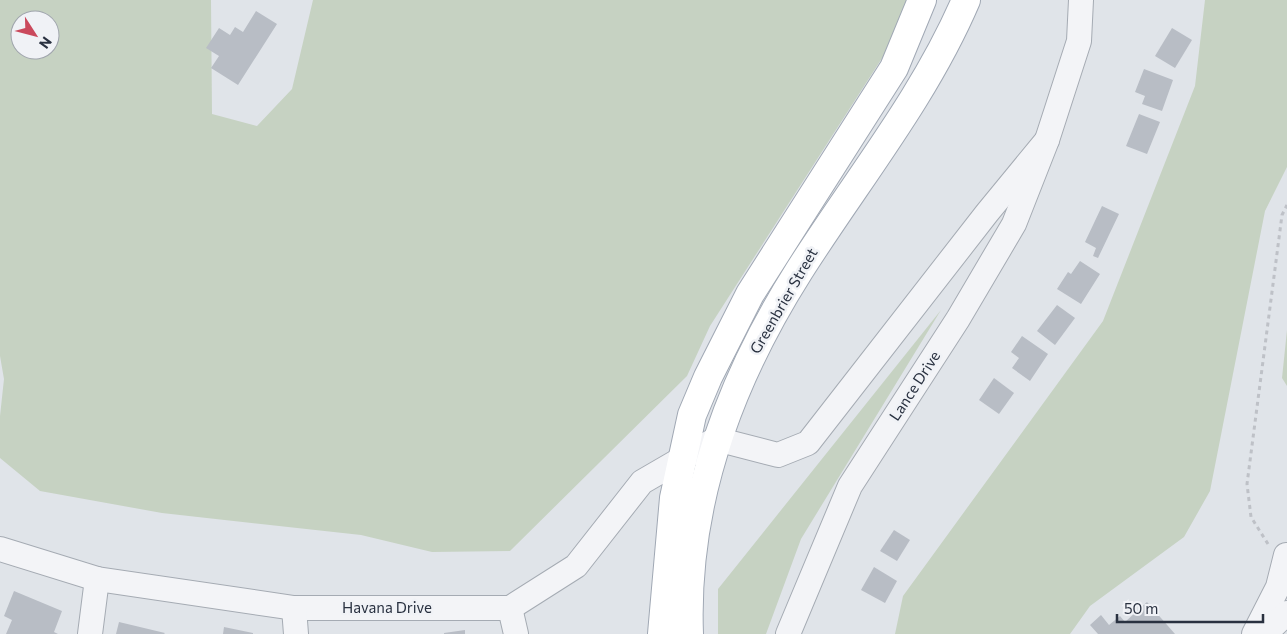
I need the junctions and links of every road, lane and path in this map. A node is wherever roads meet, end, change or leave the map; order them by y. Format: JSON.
{"nodes":[{"id":1,"x":922,"y":0,"type":"edge"},
{"id":2,"x":966,"y":0,"type":"edge"},
{"id":3,"x":1081,"y":0,"type":"edge"},
{"id":4,"x":1047,"y":140,"type":"junction"},
{"id":5,"x":1287,"y":205,"type":"edge"},
{"id":6,"x":716,"y":439,"type":"junction"},
{"id":7,"x":683,"y":458,"type":"junction"},
{"id":8,"x":0,"y":549,"type":"edge"},
{"id":9,"x":1280,"y":552,"type":"edge"},
{"id":10,"x":97,"y":579,"type":"junction"},
{"id":11,"x":294,"y":608,"type":"junction"},
{"id":12,"x":510,"y":608,"type":"junction"},
{"id":13,"x":1287,"y":613,"type":"edge"},
{"id":14,"x":90,"y":634,"type":"edge"},
{"id":15,"x":296,"y":634,"type":"edge"},
{"id":16,"x":516,"y":634,"type":"edge"},
{"id":17,"x":662,"y":634,"type":"edge"},
{"id":18,"x":689,"y":634,"type":"edge"},
{"id":19,"x":788,"y":634,"type":"edge"},
{"id":20,"x":1254,"y":634,"type":"edge"},
{"id":21,"x":1261,"y":634,"type":"edge"}],
"edges":[{"from":1,"to":7,"type":"main road","name":"Greenbrier Street"},
{"from":2,"to":6,"type":"main road","name":"Greenbrier Street"},
{"from":3,"to":4,"type":"street","name":"Lance Drive"},
{"from":4,"to":6,"type":"street","name":"Lance Drive"},
{"from":4,"to":19,"type":"street","name":"Lance Drive"},
{"from":5,"to":9,"type":"path"},
{"from":6,"to":7,"type":"street"},
{"from":6,"to":18,"type":"main road","name":"Greenbrier Street"},
{"from":7,"to":12,"type":"street"},
{"from":7,"to":17,"type":"main road","name":"Greenbrier Street"},
{"from":8,"to":10,"type":"street","name":"Havana Drive"},
{"from":9,"to":20,"type":"street"},
{"from":10,"to":11,"type":"street","name":"Havana Drive"},
{"from":10,"to":14,"type":"street"},
{"from":11,"to":12,"type":"street","name":"Havana Drive"},
{"from":11,"to":15,"type":"street"},
{"from":12,"to":16,"type":"street"},
{"from":13,"to":21,"type":"street"}]}
